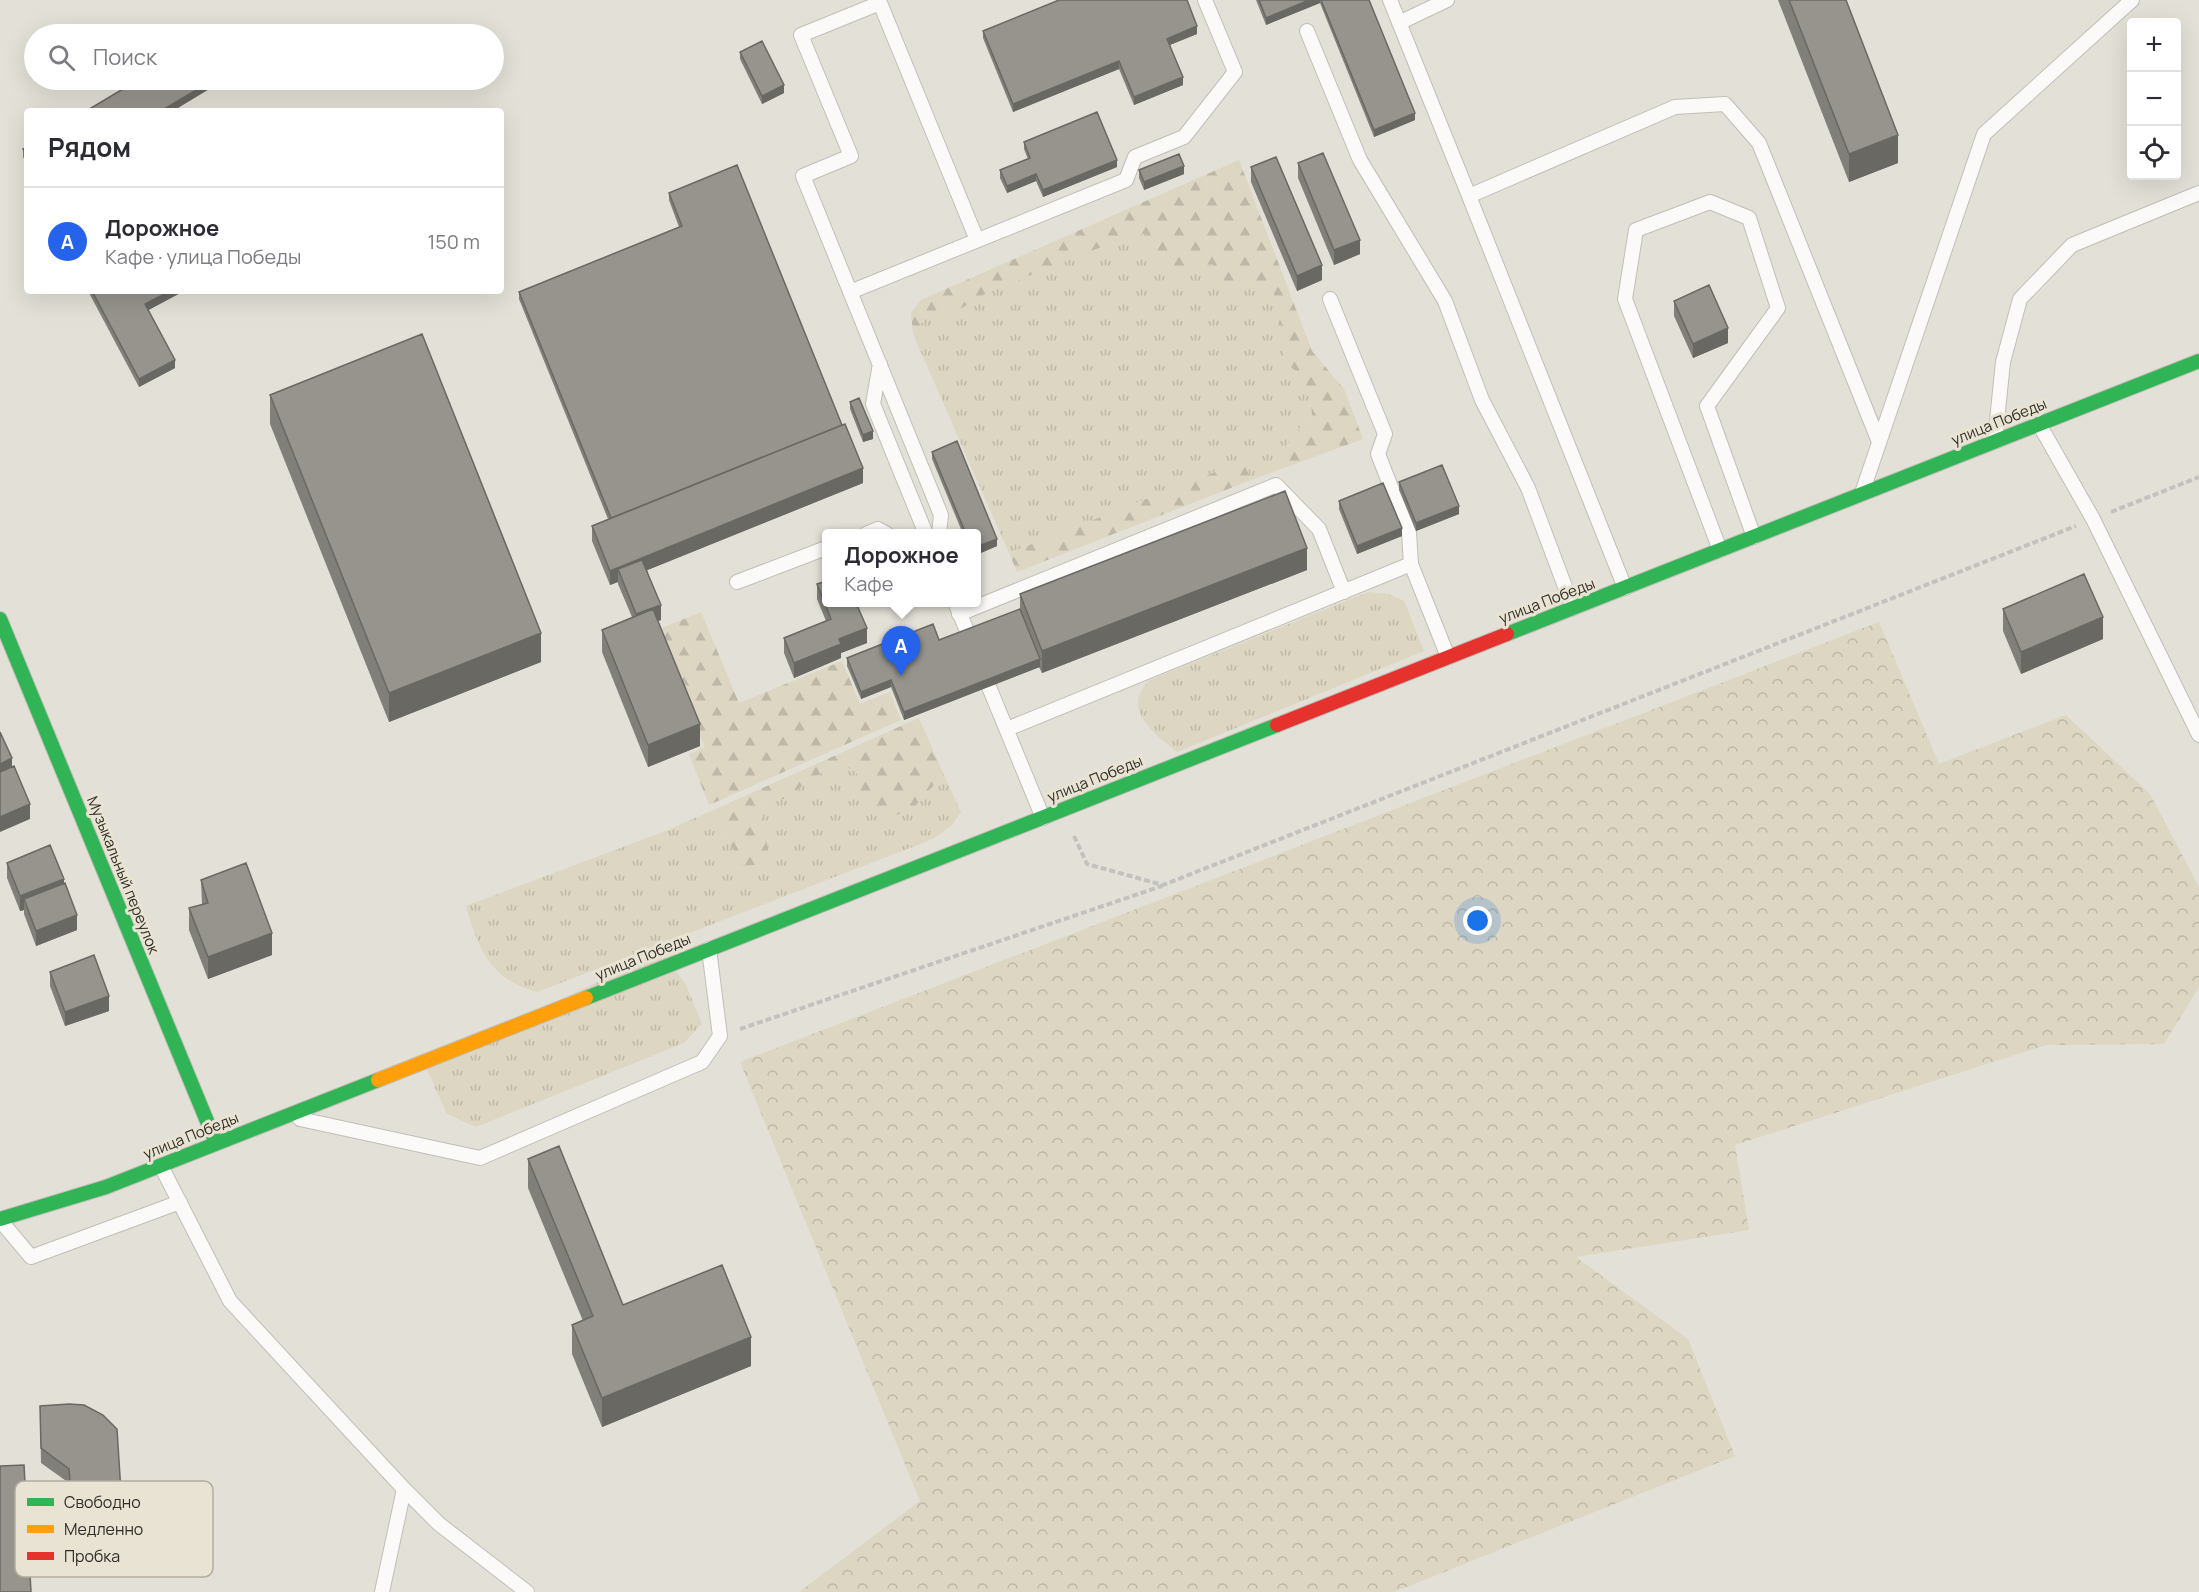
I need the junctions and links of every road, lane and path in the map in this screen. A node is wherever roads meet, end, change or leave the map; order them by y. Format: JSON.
{"nodes":[{"id":1,"x":1205,"y":0,"type":"edge"},
{"id":2,"x":1390,"y":0,"type":"edge"},
{"id":3,"x":1447,"y":0,"type":"edge"},
{"id":4,"x":2132,"y":0,"type":"edge"},
{"id":5,"x":884,"y":2,"type":"edge"},
{"id":6,"x":1399,"y":23,"type":"junction"},
{"id":7,"x":1307,"y":31,"type":"dead end"},
{"id":8,"x":2199,"y":194,"type":"edge"},
{"id":9,"x":1469,"y":196,"type":"junction"},
{"id":10,"x":977,"y":240,"type":"junction"},
{"id":11,"x":850,"y":292,"type":"junction"},
{"id":12,"x":1330,"y":299,"type":"dead end"},
{"id":13,"x":2199,"y":361,"type":"edge"},
{"id":14,"x":880,"y":364,"type":"junction"},
{"id":15,"x":2039,"y":424,"type":"junction"},
{"id":16,"x":1879,"y":442,"type":"junction"},
{"id":17,"x":1995,"y":442,"type":"junction"},
{"id":18,"x":2199,"y":477,"type":"edge"},
{"id":19,"x":1861,"y":495,"type":"junction"},
{"id":20,"x":2094,"y":519,"type":"junction"},
{"id":21,"x":925,"y":529,"type":"edge"},
{"id":22,"x":940,"y":529,"type":"edge"},
{"id":23,"x":1754,"y":537,"type":"junction"},
{"id":24,"x":822,"y":550,"type":"edge"},
{"id":25,"x":1720,"y":550,"type":"junction"},
{"id":26,"x":1411,"y":564,"type":"junction"},
{"id":27,"x":737,"y":582,"type":"dead end"},
{"id":28,"x":1625,"y":588,"type":"junction"},
{"id":29,"x":1344,"y":592,"type":"junction"},
{"id":30,"x":981,"y":599,"type":"edge"},
{"id":31,"x":957,"y":608,"type":"edge"},
{"id":32,"x":1573,"y":608,"type":"junction"},
{"id":33,"x":0,"y":619,"type":"edge"},
{"id":34,"x":969,"y":636,"type":"edge"},
{"id":35,"x":1449,"y":657,"type":"junction"},
{"id":36,"x":989,"y":687,"type":"edge"},
{"id":37,"x":1006,"y":729,"type":"junction"},
{"id":38,"x":2199,"y":735,"type":"edge"},
{"id":39,"x":1062,"y":810,"type":"junction"},
{"id":40,"x":1042,"y":818,"type":"junction"},
{"id":41,"x":1162,"y":885,"type":"junction"},
{"id":42,"x":709,"y":949,"type":"junction"},
{"id":43,"x":720,"y":1036,"type":"junction"},
{"id":44,"x":286,"y":1116,"type":"junction"},
{"id":45,"x":216,"y":1143,"type":"junction"},
{"id":46,"x":161,"y":1166,"type":"junction"},
{"id":47,"x":180,"y":1202,"type":"junction"},
{"id":48,"x":0,"y":1220,"type":"edge"},
{"id":49,"x":404,"y":1489,"type":"junction"},
{"id":50,"x":382,"y":1592,"type":"edge"},
{"id":51,"x":527,"y":1592,"type":"edge"}],
"edges":[{"from":1,"to":10,"type":"lane"},
{"from":2,"to":6,"type":"lane"},
{"from":3,"to":6,"type":"lane"},
{"from":4,"to":16,"type":"lane"},
{"from":5,"to":10,"type":"lane"},
{"from":5,"to":11,"type":"lane"},
{"from":6,"to":9,"type":"lane"},
{"from":7,"to":32,"type":"lane"},
{"from":8,"to":17,"type":"lane"},
{"from":9,"to":16,"type":"lane"},
{"from":9,"to":28,"type":"lane"},
{"from":10,"to":11,"type":"lane"},
{"from":11,"to":14,"type":"lane"},
{"from":12,"to":26,"type":"lane"},
{"from":13,"to":15,"type":"main road","name":"улица Победы"},
{"from":14,"to":21,"type":"lane"},
{"from":14,"to":22,"type":"lane"},
{"from":15,"to":17,"type":"main road","name":"улица Победы"},
{"from":15,"to":20,"type":"lane"},
{"from":16,"to":19,"type":"lane"},
{"from":17,"to":19,"type":"main road","name":"улица Победы"},
{"from":18,"to":20,"type":"path"},
{"from":19,"to":23,"type":"main road","name":"улица Победы"},
{"from":20,"to":38,"type":"lane"},
{"from":20,"to":41,"type":"path"},
{"from":23,"to":25,"type":"main road","name":"улица Победы"},
{"from":23,"to":25,"type":"lane"},
{"from":24,"to":27,"type":"lane"},
{"from":25,"to":28,"type":"main road","name":"улица Победы"},
{"from":26,"to":29,"type":"lane"},
{"from":26,"to":35,"type":"lane"},
{"from":28,"to":32,"type":"main road","name":"улица Победы"},
{"from":29,"to":30,"type":"lane"},
{"from":29,"to":37,"type":"lane"},
{"from":31,"to":34,"type":"lane"},
{"from":32,"to":35,"type":"main road","name":"улица Победы"},
{"from":33,"to":45,"type":"main road","name":"Музыкальный переулок"},
{"from":35,"to":39,"type":"main road","name":"улица Победы"},
{"from":36,"to":37,"type":"lane"},
{"from":37,"to":40,"type":"lane"},
{"from":39,"to":40,"type":"main road","name":"улица Победы"},
{"from":39,"to":41,"type":"path"},
{"from":40,"to":42,"type":"main road","name":"улица Победы"},
{"from":41,"to":43,"type":"path"},
{"from":42,"to":43,"type":"lane"},
{"from":42,"to":44,"type":"main road","name":"улица Победы"},
{"from":43,"to":44,"type":"lane"},
{"from":44,"to":45,"type":"main road","name":"улица Победы"},
{"from":45,"to":46,"type":"main road","name":"улица Победы"},
{"from":46,"to":47,"type":"lane"},
{"from":46,"to":48,"type":"main road","name":"улица Победы"},
{"from":47,"to":48,"type":"lane"},
{"from":47,"to":49,"type":"lane"},
{"from":49,"to":50,"type":"lane"},
{"from":49,"to":51,"type":"lane"}]}
